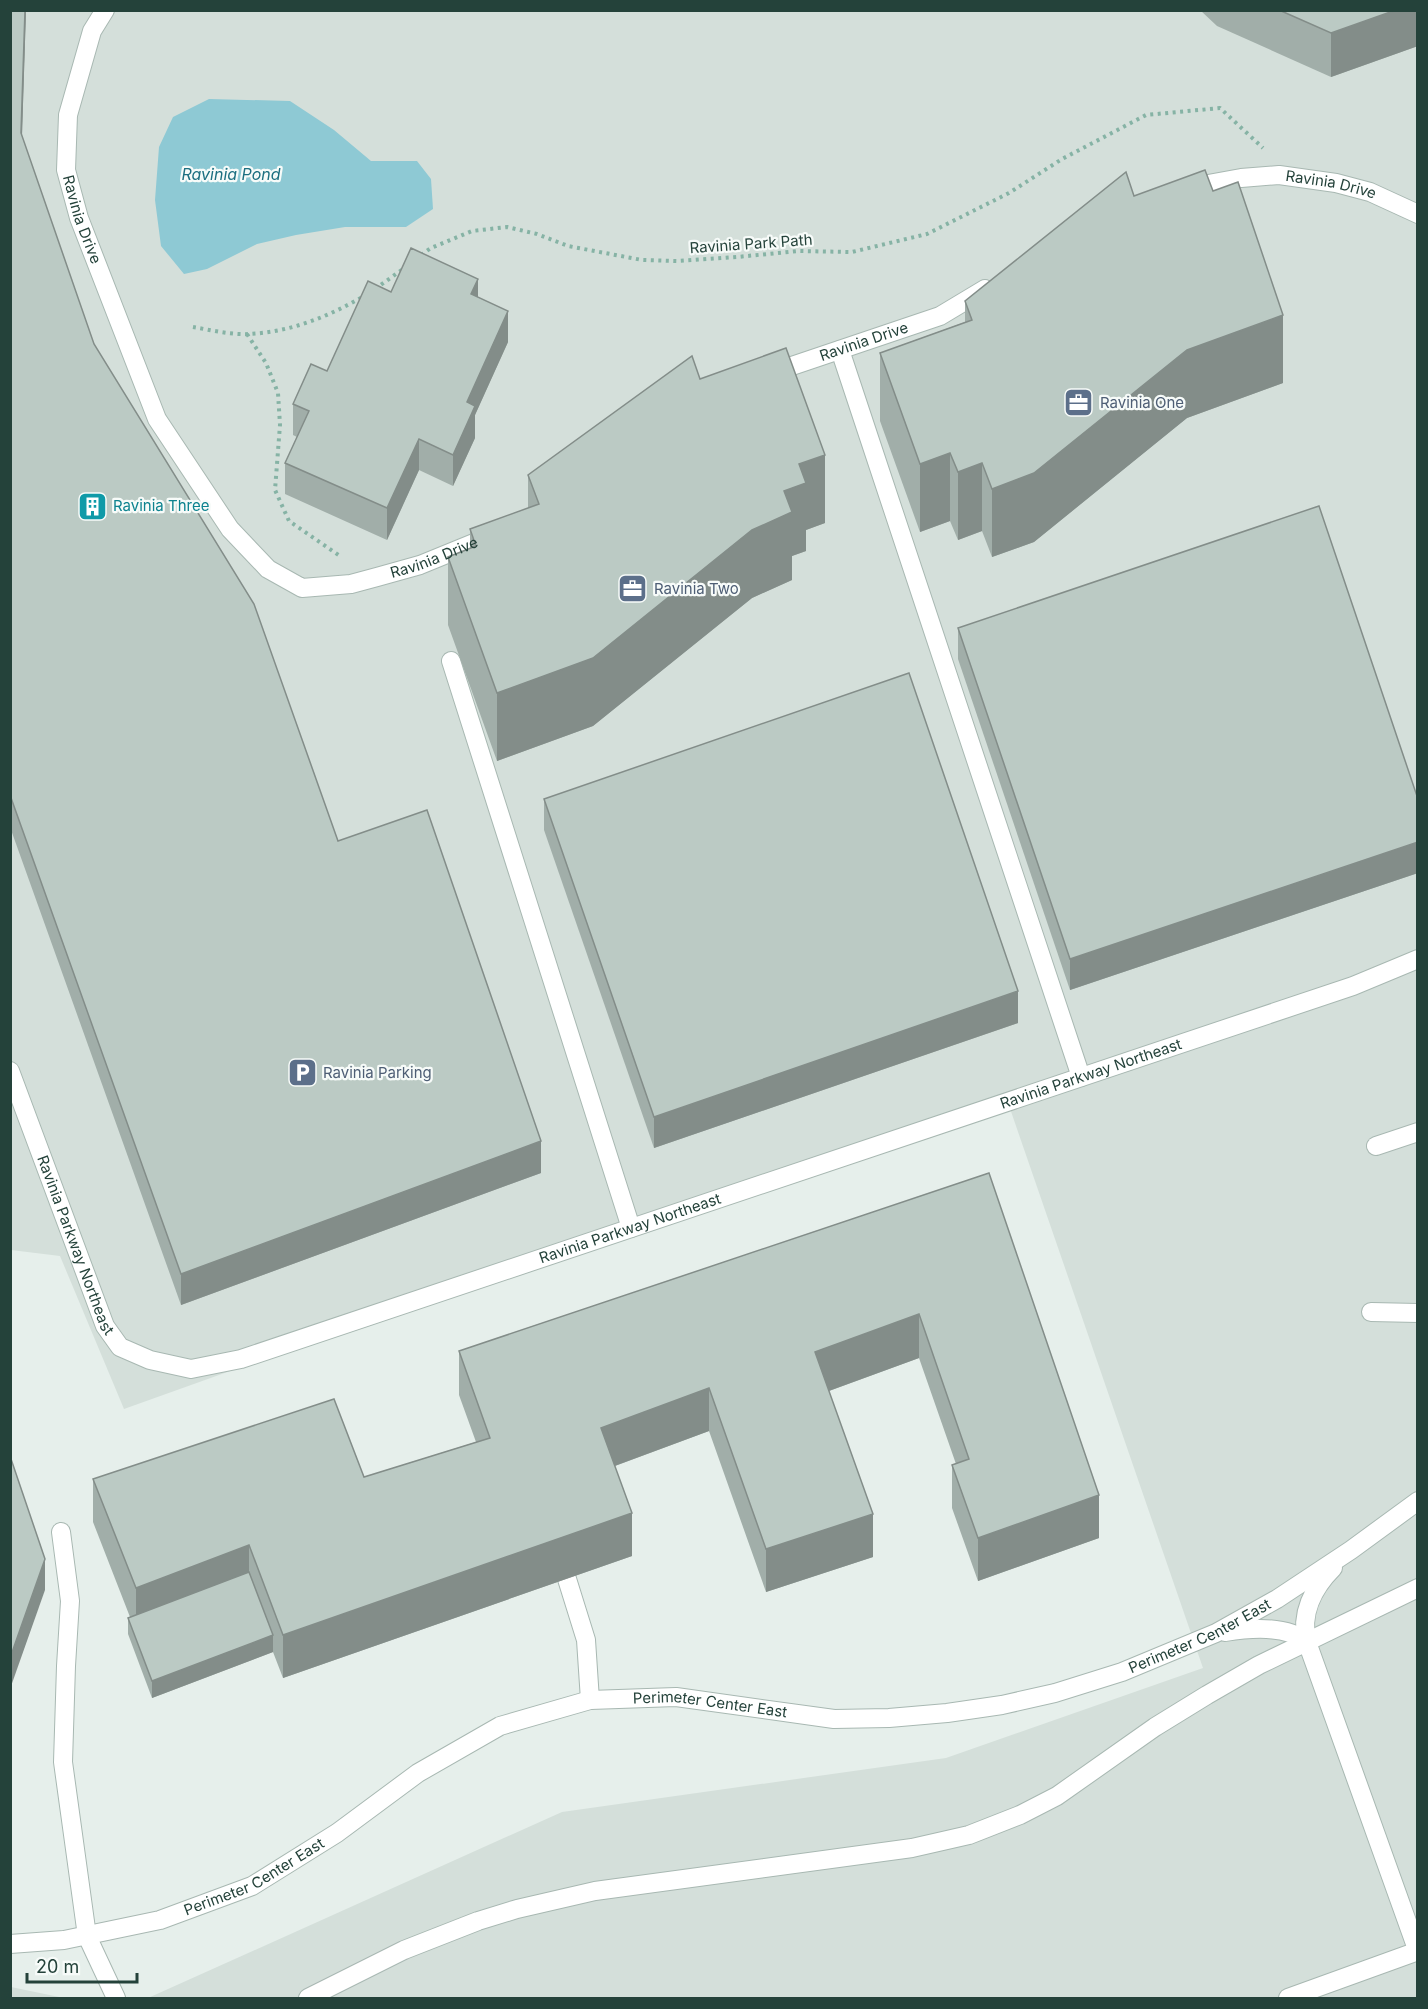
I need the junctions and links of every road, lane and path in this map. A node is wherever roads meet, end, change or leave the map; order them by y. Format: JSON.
{"nodes":[{"id":1,"x":105,"y":10,"type":"edge"},
{"id":2,"x":1279,"y":175,"type":"junction"},
{"id":3,"x":1174,"y":197,"type":"edge"},
{"id":4,"x":1418,"y":214,"type":"edge"},
{"id":5,"x":414,"y":261,"type":"edge"},
{"id":6,"x":405,"y":267,"type":"edge"},
{"id":7,"x":1002,"y":279,"type":"edge"},
{"id":8,"x":193,"y":327,"type":"dead end"},
{"id":9,"x":247,"y":334,"type":"junction"},
{"id":10,"x":840,"y":350,"type":"junction"},
{"id":11,"x":754,"y":379,"type":"edge"},
{"id":12,"x":506,"y":525,"type":"edge"},
{"id":13,"x":377,"y":577,"type":"junction"},
{"id":14,"x":451,"y":661,"type":"dead end"},
{"id":15,"x":1418,"y":959,"type":"edge"},
{"id":16,"x":10,"y":1071,"type":"edge"},
{"id":17,"x":1081,"y":1077,"type":"junction"},
{"id":18,"x":1418,"y":1132,"type":"edge"},
{"id":19,"x":1376,"y":1146,"type":"dead end"},
{"id":20,"x":631,"y":1228,"type":"junction"},
{"id":21,"x":1371,"y":1312,"type":"dead end"},
{"id":22,"x":1418,"y":1313,"type":"edge"},
{"id":23,"x":1418,"y":1501,"type":"edge"},
{"id":24,"x":61,"y":1532,"type":"dead end"},
{"id":25,"x":1351,"y":1550,"type":"junction"},
{"id":26,"x":567,"y":1579,"type":"edge"},
{"id":27,"x":1418,"y":1588,"type":"edge"},
{"id":28,"x":1216,"y":1633,"type":"junction"},
{"id":29,"x":1307,"y":1642,"type":"junction"},
{"id":30,"x":590,"y":1700,"type":"junction"},
{"id":31,"x":87,"y":1936,"type":"junction"},
{"id":32,"x":10,"y":1944,"type":"edge"},
{"id":33,"x":1417,"y":1951,"type":"edge"},
{"id":34,"x":116,"y":1998,"type":"edge"},
{"id":35,"x":308,"y":1998,"type":"edge"},
{"id":36,"x":1288,"y":1998,"type":"edge"}],
"edges":[{"from":1,"to":13,"type":"street","name":"Ravinia Drive"},
{"from":2,"to":3,"type":"street","name":"Ravinia Drive"},
{"from":2,"to":4,"type":"street","name":"Ravinia Drive"},
{"from":2,"to":5,"type":"path","name":"Ravinia Park Path"},
{"from":6,"to":9,"type":"path"},
{"from":7,"to":10,"type":"street","name":"Ravinia Drive"},
{"from":8,"to":9,"type":"path"},
{"from":9,"to":13,"type":"path"},
{"from":10,"to":11,"type":"street","name":"Ravinia Drive"},
{"from":10,"to":17,"type":"street"},
{"from":12,"to":13,"type":"street","name":"Ravinia Drive"},
{"from":14,"to":20,"type":"street"},
{"from":15,"to":17,"type":"street","name":"Ravinia Parkway Northeast"},
{"from":16,"to":20,"type":"street","name":"Ravinia Parkway Northeast"},
{"from":17,"to":20,"type":"street","name":"Ravinia Parkway Northeast"},
{"from":18,"to":19,"type":"street"},
{"from":21,"to":22,"type":"street"},
{"from":23,"to":25,"type":"street","name":"Perimeter Center East"},
{"from":24,"to":31,"type":"street"},
{"from":25,"to":28,"type":"street","name":"Perimeter Center East"},
{"from":25,"to":29,"type":"street"},
{"from":26,"to":30,"type":"street"},
{"from":27,"to":29,"type":"street"},
{"from":28,"to":29,"type":"street"},
{"from":28,"to":30,"type":"street","name":"Perimeter Center East"},
{"from":29,"to":33,"type":"street"},
{"from":29,"to":35,"type":"street"},
{"from":30,"to":31,"type":"street","name":"Perimeter Center East"},
{"from":31,"to":32,"type":"street","name":"Perimeter Center East"},
{"from":31,"to":34,"type":"street"},
{"from":33,"to":36,"type":"street"}]}
